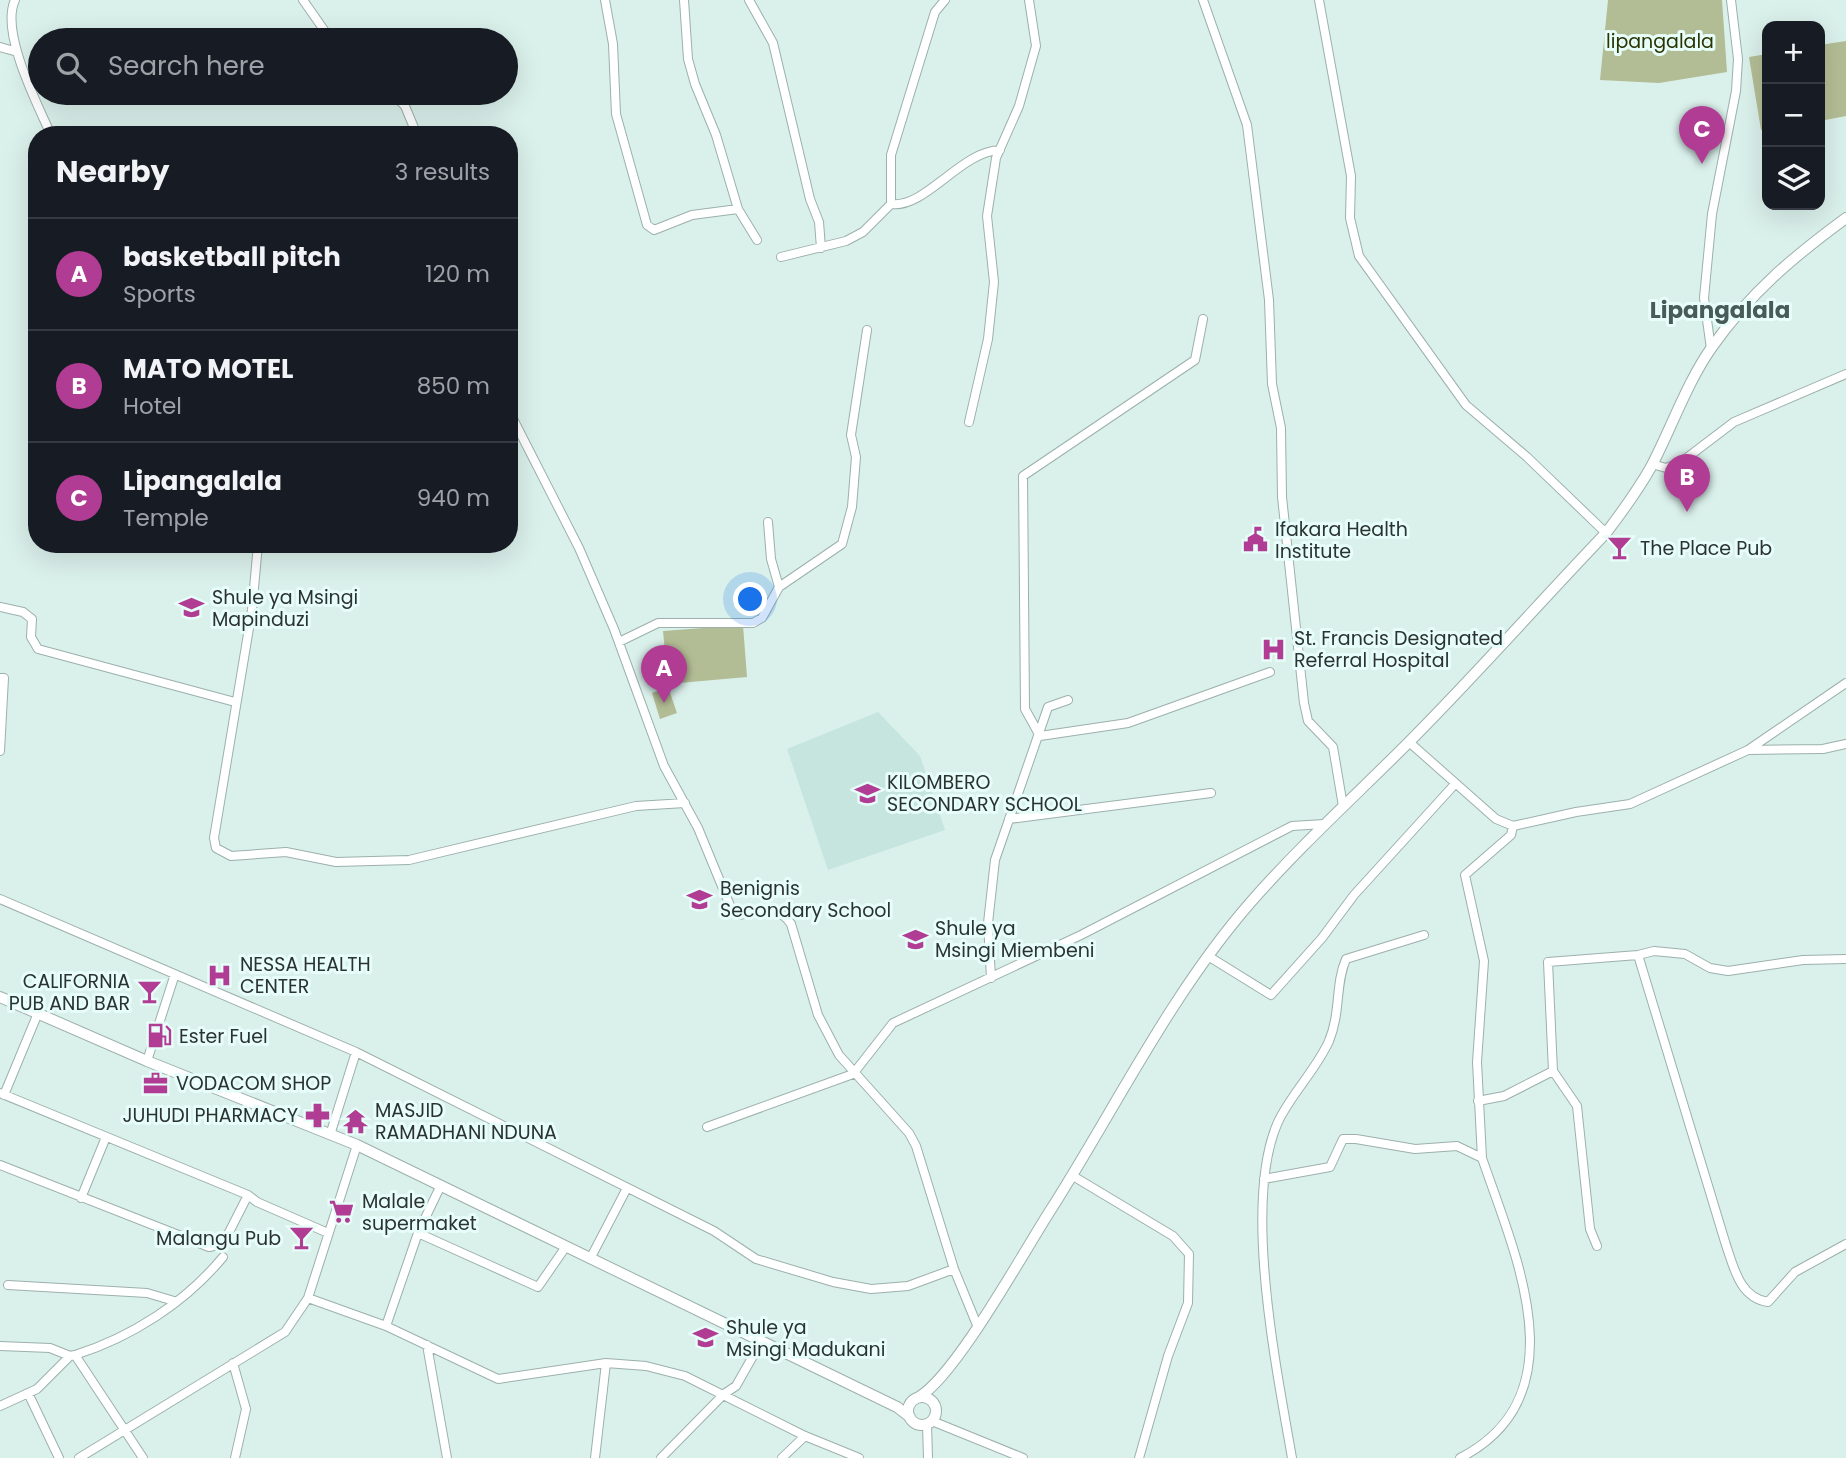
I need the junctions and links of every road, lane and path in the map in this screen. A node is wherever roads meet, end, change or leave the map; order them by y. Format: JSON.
{"nodes":[{"id":1,"x":15,"y":0,"type":"edge"},
{"id":2,"x":303,"y":0,"type":"edge"},
{"id":3,"x":605,"y":0,"type":"edge"},
{"id":4,"x":684,"y":0,"type":"edge"},
{"id":5,"x":749,"y":0,"type":"edge"},
{"id":6,"x":944,"y":0,"type":"edge"},
{"id":7,"x":1029,"y":0,"type":"edge"},
{"id":8,"x":1203,"y":0,"type":"edge"},
{"id":9,"x":1319,"y":0,"type":"edge"},
{"id":10,"x":1731,"y":0,"type":"edge"},
{"id":11,"x":323,"y":28,"type":"edge"},
{"id":12,"x":0,"y":47,"type":"edge"},
{"id":13,"x":14,"y":51,"type":"junction"},
{"id":14,"x":28,"y":83,"type":"edge"},
{"id":15,"x":38,"y":105,"type":"edge"},
{"id":16,"x":404,"y":105,"type":"edge"},
{"id":17,"x":47,"y":126,"type":"edge"},
{"id":18,"x":413,"y":126,"type":"edge"},
{"id":19,"x":1000,"y":150,"type":"junction"},
{"id":20,"x":891,"y":204,"type":"junction"},
{"id":21,"x":738,"y":209,"type":"junction"},
{"id":22,"x":1846,"y":218,"type":"edge"},
{"id":23,"x":757,"y":240,"type":"dead end"},
{"id":24,"x":821,"y":248,"type":"junction"},
{"id":25,"x":781,"y":257,"type":"dead end"},
{"id":26,"x":1203,"y":319,"type":"dead end"},
{"id":27,"x":867,"y":330,"type":"dead end"},
{"id":28,"x":1711,"y":349,"type":"junction"},
{"id":29,"x":1846,"y":374,"type":"edge"},
{"id":30,"x":969,"y":422,"type":"dead end"},
{"id":31,"x":518,"y":429,"type":"edge"},
{"id":32,"x":1652,"y":464,"type":"junction"},
{"id":33,"x":768,"y":522,"type":"dead end"},
{"id":34,"x":1606,"y":533,"type":"junction"},
{"id":35,"x":257,"y":553,"type":"edge"},
{"id":36,"x":779,"y":587,"type":"junction"},
{"id":37,"x":0,"y":607,"type":"edge"},
{"id":38,"x":619,"y":642,"type":"junction"},
{"id":39,"x":1270,"y":672,"type":"dead end"},
{"id":40,"x":0,"y":678,"type":"edge"},
{"id":41,"x":1846,"y":684,"type":"edge"},
{"id":42,"x":1068,"y":700,"type":"dead end"},
{"id":43,"x":235,"y":702,"type":"junction"},
{"id":44,"x":1040,"y":736,"type":"junction"},
{"id":45,"x":1409,"y":742,"type":"junction"},
{"id":46,"x":1846,"y":744,"type":"edge"},
{"id":47,"x":1748,"y":750,"type":"junction"},
{"id":48,"x":0,"y":751,"type":"edge"},
{"id":49,"x":1455,"y":784,"type":"junction"},
{"id":50,"x":1211,"y":793,"type":"dead end"},
{"id":51,"x":685,"y":803,"type":"junction"},
{"id":52,"x":1343,"y":806,"type":"junction"},
{"id":53,"x":1009,"y":819,"type":"junction"},
{"id":54,"x":1324,"y":824,"type":"junction"},
{"id":55,"x":1513,"y":827,"type":"junction"},
{"id":56,"x":0,"y":898,"type":"edge"},
{"id":57,"x":1424,"y":935,"type":"dead end"},
{"id":58,"x":1638,"y":955,"type":"junction"},
{"id":59,"x":1208,"y":957,"type":"junction"},
{"id":60,"x":1846,"y":959,"type":"edge"},
{"id":61,"x":175,"y":974,"type":"junction"},
{"id":62,"x":991,"y":978,"type":"junction"},
{"id":63,"x":0,"y":997,"type":"edge"},
{"id":64,"x":38,"y":1013,"type":"junction"},
{"id":65,"x":356,"y":1052,"type":"junction"},
{"id":66,"x":147,"y":1061,"type":"junction"},
{"id":67,"x":1553,"y":1071,"type":"junction"},
{"id":68,"x":853,"y":1074,"type":"junction"},
{"id":69,"x":2,"y":1093,"type":"edge"},
{"id":70,"x":1478,"y":1101,"type":"junction"},
{"id":71,"x":707,"y":1127,"type":"dead end"},
{"id":72,"x":330,"y":1135,"type":"junction"},
{"id":73,"x":106,"y":1137,"type":"junction"},
{"id":74,"x":357,"y":1145,"type":"junction"},
{"id":75,"x":1482,"y":1158,"type":"junction"},
{"id":76,"x":0,"y":1165,"type":"edge"},
{"id":77,"x":1073,"y":1176,"type":"junction"},
{"id":78,"x":1264,"y":1179,"type":"junction"},
{"id":79,"x":441,"y":1185,"type":"junction"},
{"id":80,"x":627,"y":1188,"type":"junction"},
{"id":81,"x":248,"y":1195,"type":"junction"},
{"id":82,"x":81,"y":1198,"type":"junction"},
{"id":83,"x":328,"y":1233,"type":"junction"},
{"id":84,"x":418,"y":1233,"type":"junction"},
{"id":85,"x":1846,"y":1244,"type":"edge"},
{"id":86,"x":1597,"y":1245,"type":"dead end"},
{"id":87,"x":565,"y":1248,"type":"junction"},
{"id":88,"x":223,"y":1257,"type":"dead end"},
{"id":89,"x":590,"y":1259,"type":"junction"},
{"id":90,"x":954,"y":1269,"type":"junction"},
{"id":91,"x":8,"y":1285,"type":"dead end"},
{"id":92,"x":308,"y":1298,"type":"junction"},
{"id":93,"x":174,"y":1301,"type":"junction"},
{"id":94,"x":977,"y":1325,"type":"junction"},
{"id":95,"x":386,"y":1326,"type":"junction"},
{"id":96,"x":761,"y":1342,"type":"junction"},
{"id":97,"x":426,"y":1345,"type":"junction"},
{"id":98,"x":0,"y":1346,"type":"edge"},
{"id":99,"x":73,"y":1355,"type":"junction"},
{"id":100,"x":233,"y":1363,"type":"junction"},
{"id":101,"x":606,"y":1363,"type":"junction"},
{"id":102,"x":940,"y":1380,"type":"junction"},
{"id":103,"x":29,"y":1393,"type":"junction"},
{"id":104,"x":724,"y":1394,"type":"junction"},
{"id":105,"x":916,"y":1399,"type":"junction"},
{"id":106,"x":889,"y":1404,"type":"junction"},
{"id":107,"x":0,"y":1406,"type":"edge"},
{"id":108,"x":936,"y":1408,"type":"junction"},
{"id":109,"x":910,"y":1418,"type":"junction"},
{"id":110,"x":929,"y":1422,"type":"junction"},
{"id":111,"x":127,"y":1429,"type":"junction"},
{"id":112,"x":806,"y":1436,"type":"junction"},
{"id":113,"x":59,"y":1458,"type":"edge"},
{"id":114,"x":79,"y":1458,"type":"edge"},
{"id":115,"x":143,"y":1458,"type":"edge"},
{"id":116,"x":235,"y":1458,"type":"edge"},
{"id":117,"x":447,"y":1458,"type":"edge"},
{"id":118,"x":595,"y":1458,"type":"edge"},
{"id":119,"x":662,"y":1458,"type":"edge"},
{"id":120,"x":782,"y":1458,"type":"edge"},
{"id":121,"x":859,"y":1458,"type":"edge"},
{"id":122,"x":928,"y":1458,"type":"edge"},
{"id":123,"x":1023,"y":1458,"type":"edge"},
{"id":124,"x":1139,"y":1458,"type":"edge"},
{"id":125,"x":1292,"y":1458,"type":"edge"},
{"id":126,"x":1460,"y":1458,"type":"edge"}],
"edges":[{"from":1,"to":13,"type":"street"},
{"from":2,"to":11,"type":"street"},
{"from":3,"to":21,"type":"street"},
{"from":4,"to":21,"type":"street"},
{"from":5,"to":24,"type":"street"},
{"from":6,"to":20,"type":"street"},
{"from":7,"to":19,"type":"street"},
{"from":8,"to":52,"type":"street"},
{"from":9,"to":34,"type":"street"},
{"from":10,"to":28,"type":"street"},
{"from":12,"to":13,"type":"street"},
{"from":13,"to":14,"type":"street"},
{"from":15,"to":17,"type":"street"},
{"from":16,"to":18,"type":"street"},
{"from":19,"to":20,"type":"street"},
{"from":19,"to":30,"type":"street"},
{"from":20,"to":24,"type":"street"},
{"from":21,"to":23,"type":"street"},
{"from":22,"to":28,"type":"main road"},
{"from":24,"to":25,"type":"street"},
{"from":26,"to":44,"type":"street"},
{"from":27,"to":36,"type":"street"},
{"from":28,"to":32,"type":"main road"},
{"from":29,"to":32,"type":"street"},
{"from":31,"to":38,"type":"street"},
{"from":32,"to":34,"type":"main road"},
{"from":33,"to":36,"type":"street"},
{"from":34,"to":45,"type":"main road"},
{"from":35,"to":43,"type":"street"},
{"from":36,"to":38,"type":"street"},
{"from":37,"to":43,"type":"street"},
{"from":38,"to":51,"type":"street"},
{"from":39,"to":44,"type":"street"},
{"from":40,"to":48,"type":"street"},
{"from":41,"to":47,"type":"street"},
{"from":42,"to":44,"type":"street"},
{"from":43,"to":51,"type":"street"},
{"from":44,"to":53,"type":"street"},
{"from":45,"to":49,"type":"street"},
{"from":45,"to":52,"type":"main road"},
{"from":46,"to":47,"type":"street"},
{"from":47,"to":55,"type":"street"},
{"from":49,"to":55,"type":"street"},
{"from":49,"to":59,"type":"street"},
{"from":50,"to":53,"type":"street"},
{"from":51,"to":68,"type":"street"},
{"from":52,"to":54,"type":"main road"},
{"from":53,"to":62,"type":"street"},
{"from":54,"to":59,"type":"main road"},
{"from":54,"to":62,"type":"street"},
{"from":55,"to":70,"type":"street"},
{"from":56,"to":61,"type":"street"},
{"from":57,"to":78,"type":"street"},
{"from":58,"to":60,"type":"street"},
{"from":58,"to":67,"type":"street"},
{"from":58,"to":85,"type":"street"},
{"from":59,"to":77,"type":"main road"},
{"from":61,"to":65,"type":"street"},
{"from":61,"to":66,"type":"street"},
{"from":62,"to":68,"type":"street"},
{"from":63,"to":64,"type":"main road"},
{"from":64,"to":66,"type":"main road"},
{"from":64,"to":69,"type":"street"},
{"from":65,"to":72,"type":"street"},
{"from":65,"to":80,"type":"street"},
{"from":66,"to":72,"type":"main road"},
{"from":67,"to":70,"type":"street"},
{"from":67,"to":86,"type":"street"},
{"from":68,"to":71,"type":"street"},
{"from":68,"to":90,"type":"street"},
{"from":69,"to":73,"type":"street"},
{"from":70,"to":75,"type":"street"},
{"from":72,"to":74,"type":"main road"},
{"from":73,"to":81,"type":"street"},
{"from":73,"to":82,"type":"street"},
{"from":74,"to":79,"type":"main road"},
{"from":74,"to":83,"type":"street"},
{"from":75,"to":78,"type":"street"},
{"from":75,"to":126,"type":"street"},
{"from":76,"to":82,"type":"street"},
{"from":77,"to":94,"type":"main road"},
{"from":77,"to":124,"type":"street"},
{"from":78,"to":125,"type":"street"},
{"from":79,"to":84,"type":"street"},
{"from":79,"to":87,"type":"main road"},
{"from":80,"to":89,"type":"street"},
{"from":80,"to":90,"type":"street"},
{"from":81,"to":82,"type":"street"},
{"from":81,"to":83,"type":"street"},
{"from":83,"to":92,"type":"street"},
{"from":84,"to":87,"type":"street"},
{"from":84,"to":95,"type":"street"},
{"from":87,"to":89,"type":"main road"},
{"from":88,"to":93,"type":"street"},
{"from":89,"to":96,"type":"main road"},
{"from":90,"to":94,"type":"street"},
{"from":91,"to":93,"type":"street"},
{"from":92,"to":95,"type":"street"},
{"from":92,"to":100,"type":"street"},
{"from":93,"to":99,"type":"street"},
{"from":94,"to":102,"type":"main road"},
{"from":95,"to":97,"type":"street"},
{"from":96,"to":104,"type":"street"},
{"from":96,"to":106,"type":"main road"},
{"from":97,"to":101,"type":"street"},
{"from":97,"to":117,"type":"street"},
{"from":98,"to":99,"type":"street"},
{"from":99,"to":103,"type":"street"},
{"from":99,"to":111,"type":"street"},
{"from":100,"to":111,"type":"street"},
{"from":100,"to":116,"type":"street"},
{"from":101,"to":104,"type":"street"},
{"from":101,"to":118,"type":"street"},
{"from":102,"to":105,"type":"main road"},
{"from":102,"to":108,"type":"main road"},
{"from":103,"to":107,"type":"street"},
{"from":103,"to":113,"type":"street"},
{"from":104,"to":112,"type":"street"},
{"from":104,"to":119,"type":"street"},
{"from":105,"to":106,"type":"main road"},
{"from":105,"to":108,"type":"main road"},
{"from":105,"to":109,"type":"main road"},
{"from":106,"to":109,"type":"main road"},
{"from":108,"to":110,"type":"main road"},
{"from":109,"to":110,"type":"main road"},
{"from":110,"to":122,"type":"street"},
{"from":110,"to":123,"type":"street"},
{"from":111,"to":114,"type":"street"},
{"from":111,"to":115,"type":"street"},
{"from":112,"to":120,"type":"street"},
{"from":112,"to":121,"type":"street"}]}
